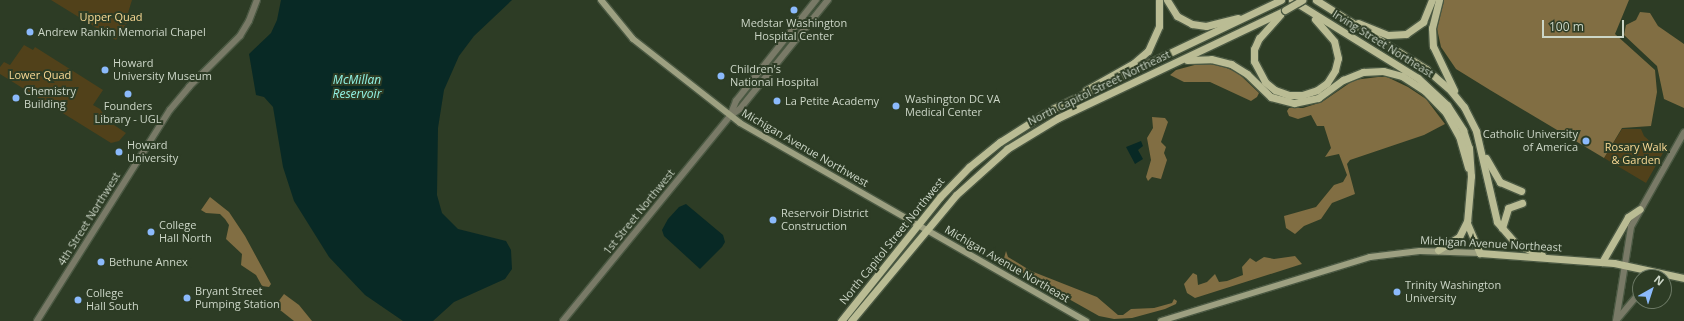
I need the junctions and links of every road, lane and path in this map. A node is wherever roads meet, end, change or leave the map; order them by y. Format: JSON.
{"nodes":[{"id":1,"x":257,"y":0,"type":"edge"},
{"id":2,"x":601,"y":0,"type":"edge"},
{"id":3,"x":816,"y":0,"type":"edge"},
{"id":4,"x":828,"y":0,"type":"edge"},
{"id":5,"x":1159,"y":0,"type":"edge"},
{"id":6,"x":1167,"y":0,"type":"edge"},
{"id":7,"x":1292,"y":0,"type":"edge"},
{"id":8,"x":1316,"y":0,"type":"edge"},
{"id":9,"x":1432,"y":0,"type":"edge"},
{"id":10,"x":1439,"y":0,"type":"edge"},
{"id":11,"x":1278,"y":2,"type":"edge"},
{"id":12,"x":1301,"y":3,"type":"edge"},
{"id":13,"x":1285,"y":10,"type":"junction"},
{"id":14,"x":1256,"y":13,"type":"junction"},
{"id":15,"x":1337,"y":15,"type":"junction"},
{"id":16,"x":1181,"y":60,"type":"junction"},
{"id":17,"x":1069,"y":101,"type":"junction"},
{"id":18,"x":1464,"y":107,"type":"junction"},
{"id":19,"x":730,"y":116,"type":"junction"},
{"id":20,"x":1684,"y":133,"type":"edge"},
{"id":21,"x":1480,"y":145,"type":"junction"},
{"id":22,"x":1471,"y":183,"type":"junction"},
{"id":23,"x":1521,"y":191,"type":"dead end"},
{"id":24,"x":1522,"y":203,"type":"dead end"},
{"id":25,"x":1640,"y":209,"type":"junction"},
{"id":26,"x":1467,"y":221,"type":"junction"},
{"id":27,"x":918,"y":224,"type":"junction"},
{"id":28,"x":1502,"y":229,"type":"junction"},
{"id":29,"x":926,"y":230,"type":"junction"},
{"id":30,"x":1438,"y":250,"type":"junction"},
{"id":31,"x":1480,"y":253,"type":"junction"},
{"id":32,"x":1550,"y":258,"type":"junction"},
{"id":33,"x":1602,"y":262,"type":"junction"},
{"id":34,"x":1623,"y":266,"type":"junction"},
{"id":35,"x":1635,"y":269,"type":"edge"},
{"id":36,"x":1672,"y":276,"type":"edge"},
{"id":37,"x":1684,"y":278,"type":"edge"},
{"id":38,"x":1632,"y":302,"type":"edge"},
{"id":39,"x":1084,"y":320,"type":"edge"},
{"id":40,"x":37,"y":321,"type":"edge"},
{"id":41,"x":563,"y":321,"type":"edge"},
{"id":42,"x":842,"y":321,"type":"edge"},
{"id":43,"x":851,"y":321,"type":"edge"},
{"id":44,"x":1161,"y":321,"type":"edge"},
{"id":45,"x":1616,"y":321,"type":"edge"}],
"edges":[{"from":1,"to":40,"type":"street","name":"4th Street Northwest"},
{"from":2,"to":19,"type":"main road","name":"Michigan Avenue Northwest"},
{"from":3,"to":19,"type":"street","name":"1st Street Northwest"},
{"from":4,"to":19,"type":"street","name":"1st Street Northwest"},
{"from":5,"to":17,"type":"main road"},
{"from":6,"to":14,"type":"main road"},
{"from":7,"to":12,"type":"main road","name":"Irving Street Northeast"},
{"from":8,"to":15,"type":"main road","name":"Irving Street Northeast"},
{"from":9,"to":15,"type":"main road"},
{"from":10,"to":18,"type":"main road"},
{"from":11,"to":14,"type":"main road","name":"North Capitol Street Northwest"},
{"from":12,"to":13,"type":"main road","name":"North Capitol Street Northeast","bridge":true},
{"from":12,"to":13,"type":"main road"},
{"from":12,"to":22,"type":"main road","name":"Irving Street Northeast"},
{"from":13,"to":16,"type":"main road","name":"North Capitol Street Northeast"},
{"from":14,"to":17,"type":"main road","name":"North Capitol Street Northwest"},
{"from":15,"to":18,"type":"main road","name":"Irving Street Northeast"},
{"from":16,"to":22,"type":"main road"},
{"from":16,"to":29,"type":"main road","name":"North Capitol Street Northeast"},
{"from":17,"to":27,"type":"main road","name":"North Capitol Street Northwest"},
{"from":18,"to":21,"type":"main road","name":"Irving Street Northeast"},
{"from":19,"to":27,"type":"main road","name":"Michigan Avenue Northwest"},
{"from":19,"to":41,"type":"street","name":"1st Street Northwest"},
{"from":20,"to":25,"type":"street"},
{"from":21,"to":23,"type":"main road"},
{"from":21,"to":28,"type":"main road","name":"Irving Street Northeast"},
{"from":22,"to":26,"type":"main road","name":"Irving Street Northeast"},
{"from":24,"to":28,"type":"main road"},
{"from":25,"to":33,"type":"main road"},
{"from":25,"to":34,"type":"street"},
{"from":26,"to":30,"type":"main road"},
{"from":26,"to":31,"type":"main road","name":"Irving Street Northeast"},
{"from":27,"to":29,"type":"main road","name":"Michigan Avenue Northeast"},
{"from":27,"to":42,"type":"main road","name":"North Capitol Street Northwest"},
{"from":28,"to":32,"type":"main road","name":"Irving Street Northeast"},
{"from":29,"to":39,"type":"main road","name":"Michigan Avenue Northeast"},
{"from":29,"to":43,"type":"main road","name":"North Capitol Street Northeast"},
{"from":30,"to":31,"type":"main road","name":"Michigan Avenue Northeast"},
{"from":30,"to":44,"type":"main road","name":"Michigan Avenue Northeast"},
{"from":31,"to":32,"type":"main road","name":"Michigan Avenue Northeast"},
{"from":32,"to":33,"type":"main road","name":"Michigan Avenue Northeast"},
{"from":33,"to":34,"type":"main road","name":"Michigan Avenue Northeast"},
{"from":34,"to":35,"type":"main road","name":"Michigan Avenue Northeast"},
{"from":34,"to":45,"type":"street"},
{"from":36,"to":37,"type":"main road","name":"Michigan Avenue Northeast"},
{"from":38,"to":45,"type":"street"}]}
